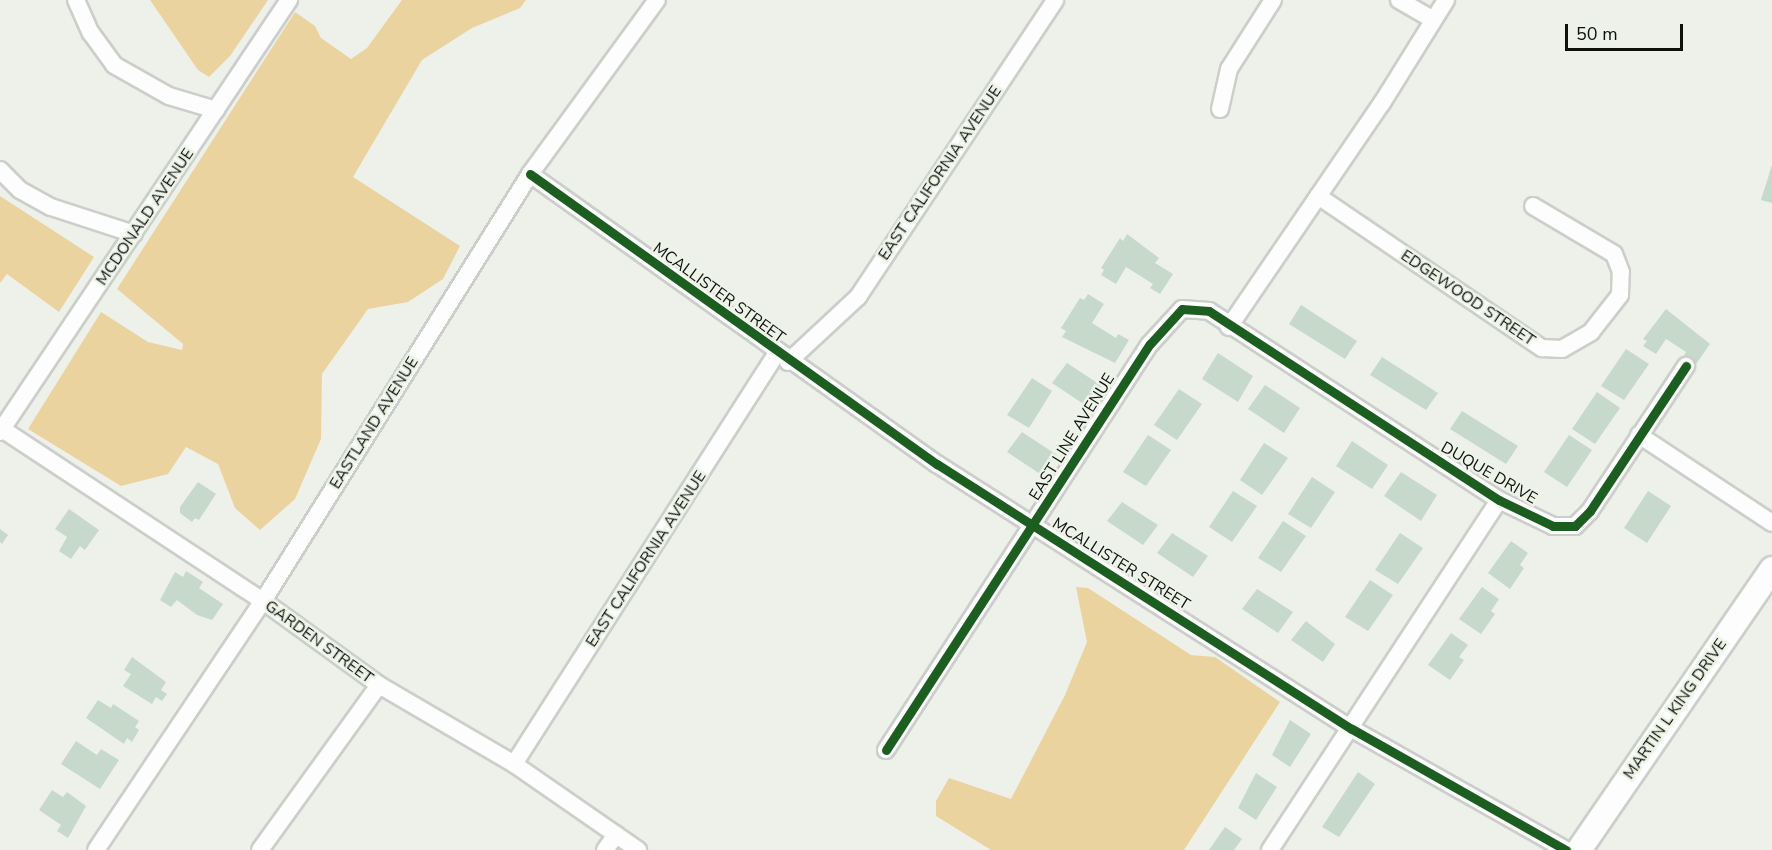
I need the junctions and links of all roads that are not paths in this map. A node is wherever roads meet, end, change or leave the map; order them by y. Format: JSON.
{"nodes":[{"id":1,"x":76,"y":0,"type":"edge"},
{"id":2,"x":289,"y":0,"type":"edge"},
{"id":3,"x":657,"y":0,"type":"edge"},
{"id":4,"x":1055,"y":0,"type":"edge"},
{"id":5,"x":1273,"y":0,"type":"edge"},
{"id":6,"x":1399,"y":0,"type":"edge"},
{"id":7,"x":1446,"y":0,"type":"edge"},
{"id":8,"x":1432,"y":18,"type":"junction"},
{"id":9,"x":1220,"y":108,"type":"dead end"},
{"id":10,"x":216,"y":110,"type":"junction"},
{"id":11,"x":0,"y":170,"type":"edge"},
{"id":12,"x":530,"y":174,"type":"junction"},
{"id":13,"x":1318,"y":195,"type":"junction"},
{"id":14,"x":1533,"y":206,"type":"dead end"},
{"id":15,"x":134,"y":234,"type":"junction"},
{"id":16,"x":1229,"y":327,"type":"junction"},
{"id":17,"x":783,"y":357,"type":"junction"},
{"id":18,"x":1686,"y":366,"type":"dead end"},
{"id":19,"x":1,"y":431,"type":"edge"},
{"id":20,"x":1639,"y":435,"type":"junction"},
{"id":21,"x":1499,"y":500,"type":"junction"},
{"id":22,"x":1772,"y":523,"type":"edge"},
{"id":23,"x":1033,"y":526,"type":"junction"},
{"id":24,"x":1772,"y":569,"type":"edge"},
{"id":25,"x":263,"y":601,"type":"junction"},
{"id":26,"x":379,"y":685,"type":"junction"},
{"id":27,"x":1352,"y":729,"type":"junction"},
{"id":28,"x":886,"y":750,"type":"dead end"},
{"id":29,"x":514,"y":764,"type":"junction"},
{"id":30,"x":616,"y":835,"type":"junction"},
{"id":31,"x":96,"y":850,"type":"edge"},
{"id":32,"x":260,"y":850,"type":"edge"},
{"id":33,"x":605,"y":850,"type":"edge"},
{"id":34,"x":638,"y":850,"type":"edge"},
{"id":35,"x":1270,"y":850,"type":"edge"},
{"id":36,"x":1566,"y":850,"type":"edge"},
{"id":37,"x":1579,"y":850,"type":"edge"}],
"edges":[{"from":1,"to":10,"type":"street"},
{"from":2,"to":10,"type":"street","name":"MCDONALD AVENUE"},
{"from":3,"to":12,"type":"street","name":"EASTLAND AVENUE"},
{"from":4,"to":17,"type":"street","name":"EAST CALIFORNIA AVENUE"},
{"from":5,"to":9,"type":"street"},
{"from":6,"to":8,"type":"street"},
{"from":7,"to":8,"type":"street"},
{"from":8,"to":13,"type":"street"},
{"from":10,"to":15,"type":"street","name":"MCDONALD AVENUE"},
{"from":11,"to":15,"type":"street"},
{"from":12,"to":17,"type":"street","name":"MCALLISTER STREET"},
{"from":12,"to":25,"type":"street","name":"EASTLAND AVENUE"},
{"from":13,"to":14,"type":"street","name":"EDGEWOOD STREET"},
{"from":13,"to":16,"type":"street"},
{"from":15,"to":19,"type":"street","name":"MCDONALD AVENUE"},
{"from":16,"to":21,"type":"street","name":"DUQUE DRIVE"},
{"from":16,"to":23,"type":"street","name":"EAST LINE AVENUE"},
{"from":17,"to":23,"type":"street","name":"MCALLISTER STREET"},
{"from":17,"to":29,"type":"street","name":"EAST CALIFORNIA AVENUE"},
{"from":18,"to":20,"type":"street","name":"DUQUE DRIVE"},
{"from":19,"to":25,"type":"street","name":"GARDEN STREET"},
{"from":20,"to":21,"type":"street","name":"DUQUE DRIVE"},
{"from":20,"to":22,"type":"street"},
{"from":21,"to":27,"type":"street","name":"DUQUE DRIVE"},
{"from":23,"to":27,"type":"street","name":"MCALLISTER STREET"},
{"from":23,"to":28,"type":"street","name":"EAST LINE AVENUE"},
{"from":24,"to":37,"type":"main road","name":"MARTIN L KING DRIVE"},
{"from":25,"to":26,"type":"street","name":"GARDEN STREET"},
{"from":25,"to":31,"type":"street","name":"EASTLAND AVENUE"},
{"from":26,"to":29,"type":"street","name":"GARDEN STREET"},
{"from":26,"to":32,"type":"street"},
{"from":27,"to":35,"type":"street","name":"DUQUE DRIVE"},
{"from":27,"to":36,"type":"street","name":"MCALLISTER STREET"},
{"from":29,"to":30,"type":"street","name":"GARDEN STREET"},
{"from":30,"to":33,"type":"street"},
{"from":30,"to":34,"type":"street","name":"GARDEN STREET"}]}
